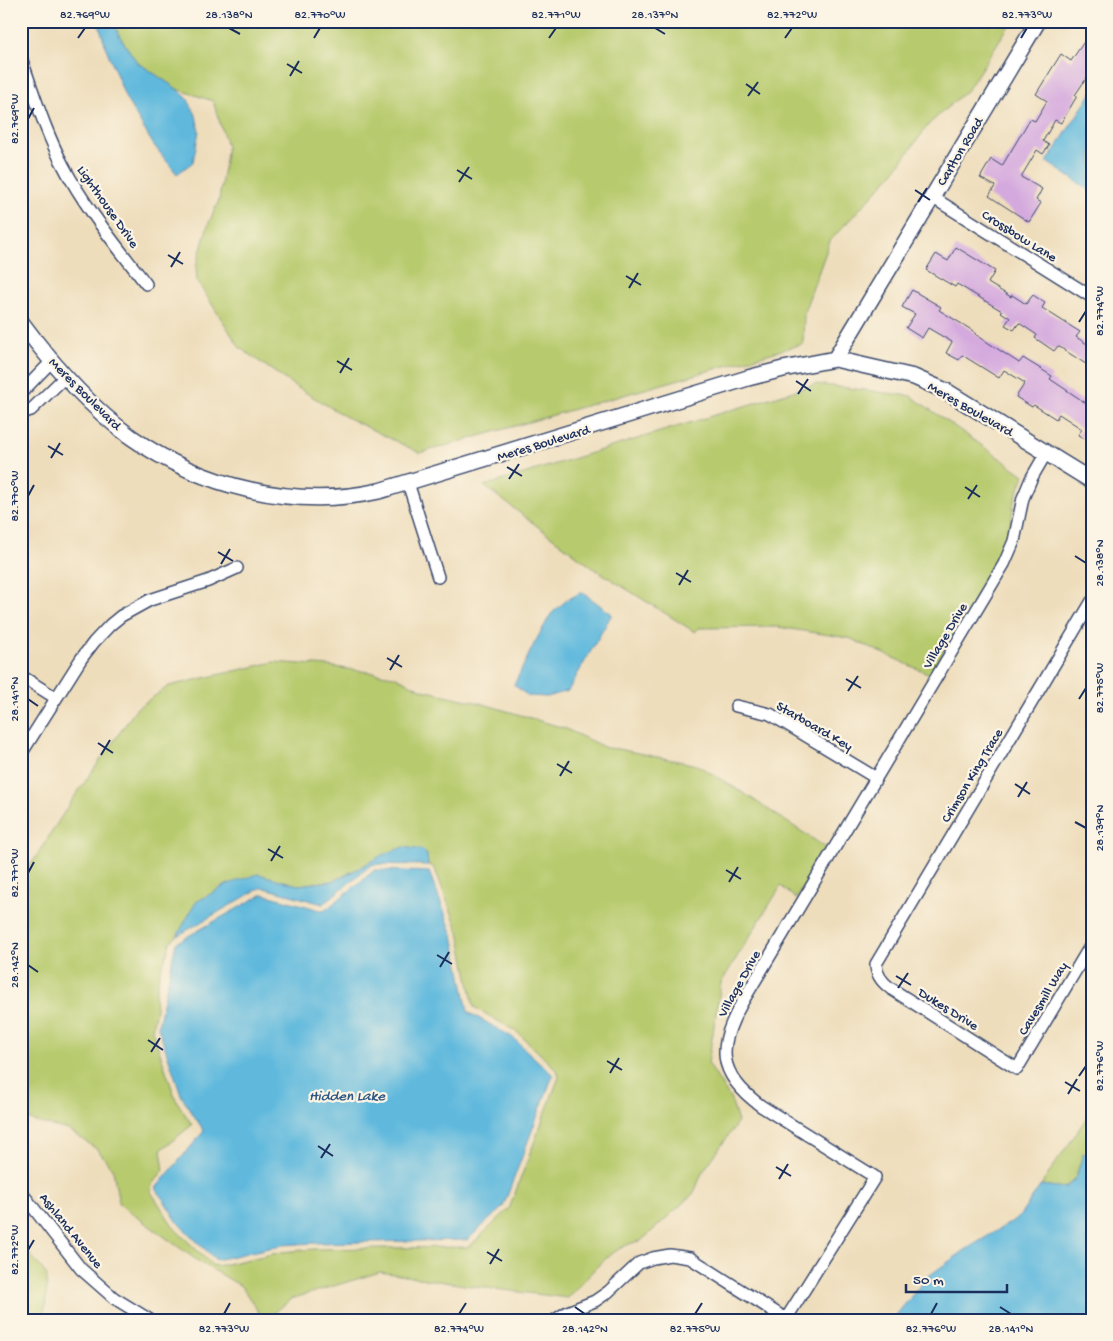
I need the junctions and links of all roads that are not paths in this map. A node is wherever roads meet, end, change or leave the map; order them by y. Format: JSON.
{"nodes":[{"id":1,"x":1038,"y":21,"type":"edge"},
{"id":2,"x":21,"y":58,"type":"edge"},
{"id":3,"x":932,"y":197,"type":"junction"},
{"id":4,"x":146,"y":284,"type":"dead end"},
{"id":5,"x":1092,"y":297,"type":"edge"},
{"id":6,"x":21,"y":322,"type":"edge"},
{"id":7,"x":835,"y":359,"type":"junction"},
{"id":8,"x":52,"y":361,"type":"junction"},
{"id":9,"x":66,"y":376,"type":"junction"},
{"id":10,"x":21,"y":392,"type":"edge"},
{"id":11,"x":21,"y":413,"type":"edge"},
{"id":12,"x":1046,"y":453,"type":"junction"},
{"id":13,"x":1092,"y":481,"type":"edge"},
{"id":14,"x":408,"y":483,"type":"junction"},
{"id":15,"x":237,"y":568,"type":"dead end"},
{"id":16,"x":438,"y":577,"type":"dead end"},
{"id":17,"x":1092,"y":601,"type":"edge"},
{"id":18,"x":21,"y":676,"type":"edge"},
{"id":19,"x":56,"y":698,"type":"junction"},
{"id":20,"x":736,"y":706,"type":"dead end"},
{"id":21,"x":21,"y":754,"type":"edge"},
{"id":22,"x":876,"y":778,"type":"junction"},
{"id":23,"x":1092,"y":944,"type":"edge"},
{"id":24,"x":876,"y":964,"type":"joint"},
{"id":25,"x":1017,"y":1069,"type":"joint"},
{"id":26,"x":21,"y":1192,"type":"edge"},
{"id":27,"x":150,"y":1320,"type":"edge"},
{"id":28,"x":555,"y":1320,"type":"edge"}],
"edges":[{"from":1,"to":3,"type":"street","name":"Carlton Road"},
{"from":2,"to":4,"type":"street","name":"Lighthouse Drive"},
{"from":3,"to":5,"type":"street","name":"Crossbow Lane"},
{"from":3,"to":7,"type":"street","name":"Carlton Road"},
{"from":6,"to":8,"type":"street","name":"Meres Boulevard"},
{"from":7,"to":12,"type":"street","name":"Meres Boulevard"},
{"from":7,"to":14,"type":"street","name":"Meres Boulevard"},
{"from":8,"to":9,"type":"street","name":"Meres Boulevard"},
{"from":8,"to":10,"type":"street"},
{"from":9,"to":11,"type":"street"},
{"from":9,"to":14,"type":"street","name":"Meres Boulevard"},
{"from":12,"to":13,"type":"street","name":"Meres Boulevard"},
{"from":12,"to":22,"type":"street","name":"Village Drive"},
{"from":14,"to":16,"type":"street"},
{"from":15,"to":19,"type":"street"},
{"from":17,"to":24,"type":"street","name":"Crimson King Trace"},
{"from":18,"to":19,"type":"street"},
{"from":19,"to":21,"type":"street"},
{"from":20,"to":22,"type":"street","name":"Starboard Key"},
{"from":22,"to":28,"type":"street","name":"Village Drive"},
{"from":23,"to":25,"type":"street","name":"Cavesmill Way"},
{"from":24,"to":25,"type":"street","name":"Dukes Drive"},
{"from":26,"to":27,"type":"street","name":"Ashland Avenue"}]}
